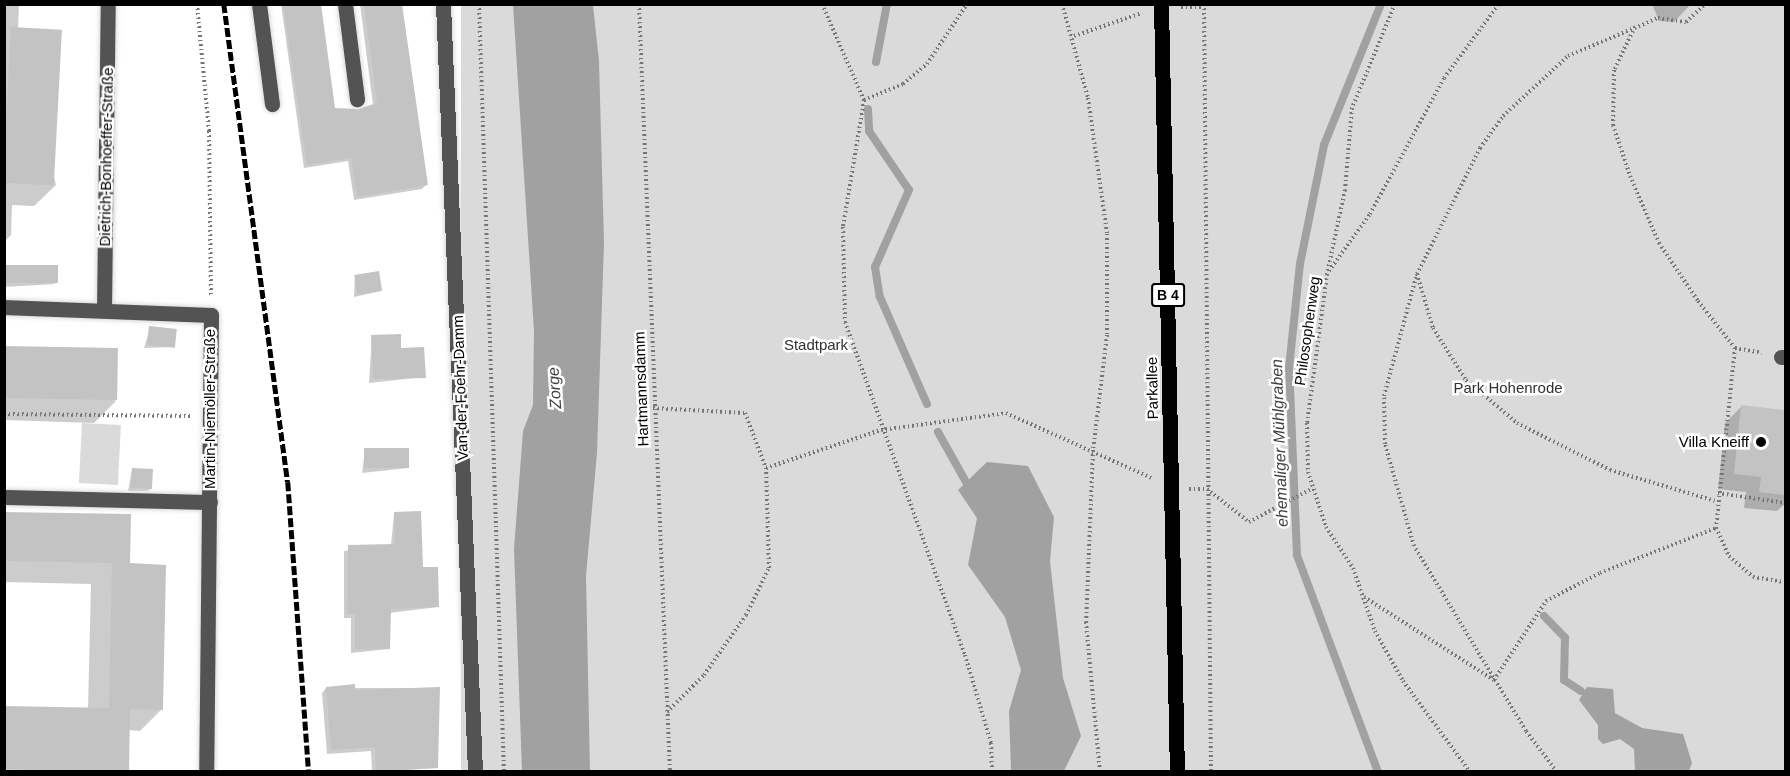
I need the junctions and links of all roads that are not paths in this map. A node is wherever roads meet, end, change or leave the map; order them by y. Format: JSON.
{"nodes":[{"id":1,"x":108,"y":4,"type":"edge"},
{"id":2,"x":259,"y":4,"type":"edge"},
{"id":3,"x":345,"y":4,"type":"edge"},
{"id":4,"x":443,"y":4,"type":"edge"},
{"id":5,"x":1154,"y":8,"type":"edge"},
{"id":6,"x":357,"y":99,"type":"dead end"},
{"id":7,"x":272,"y":104,"type":"dead end"},
{"id":8,"x":4,"y":307,"type":"edge"},
{"id":9,"x":104,"y":310,"type":"junction"},
{"id":10,"x":4,"y":497,"type":"edge"},
{"id":11,"x":210,"y":502,"type":"junction"},
{"id":12,"x":206,"y":771,"type":"edge"},
{"id":13,"x":475,"y":771,"type":"edge"},
{"id":14,"x":1177,"y":771,"type":"edge"}],
"edges":[{"from":1,"to":9,"type":"street","name":"Dietrich-Bonhoeffer-Straße"},
{"from":2,"to":7,"type":"street"},
{"from":3,"to":6,"type":"street"},
{"from":4,"to":13,"type":"street","name":"Van-der-Foehr-Damm"},
{"from":5,"to":14,"type":"main road","name":"Parkallee","number":"B 4"},
{"from":8,"to":9,"type":"street","name":"Martin-Niemöller-Straße"},
{"from":9,"to":11,"type":"street","name":"Martin-Niemöller-Straße"},
{"from":10,"to":11,"type":"street","name":"Martin-Niemöller-Straße"},
{"from":11,"to":12,"type":"street","name":"Martin-Niemöller-Straße"}]}
